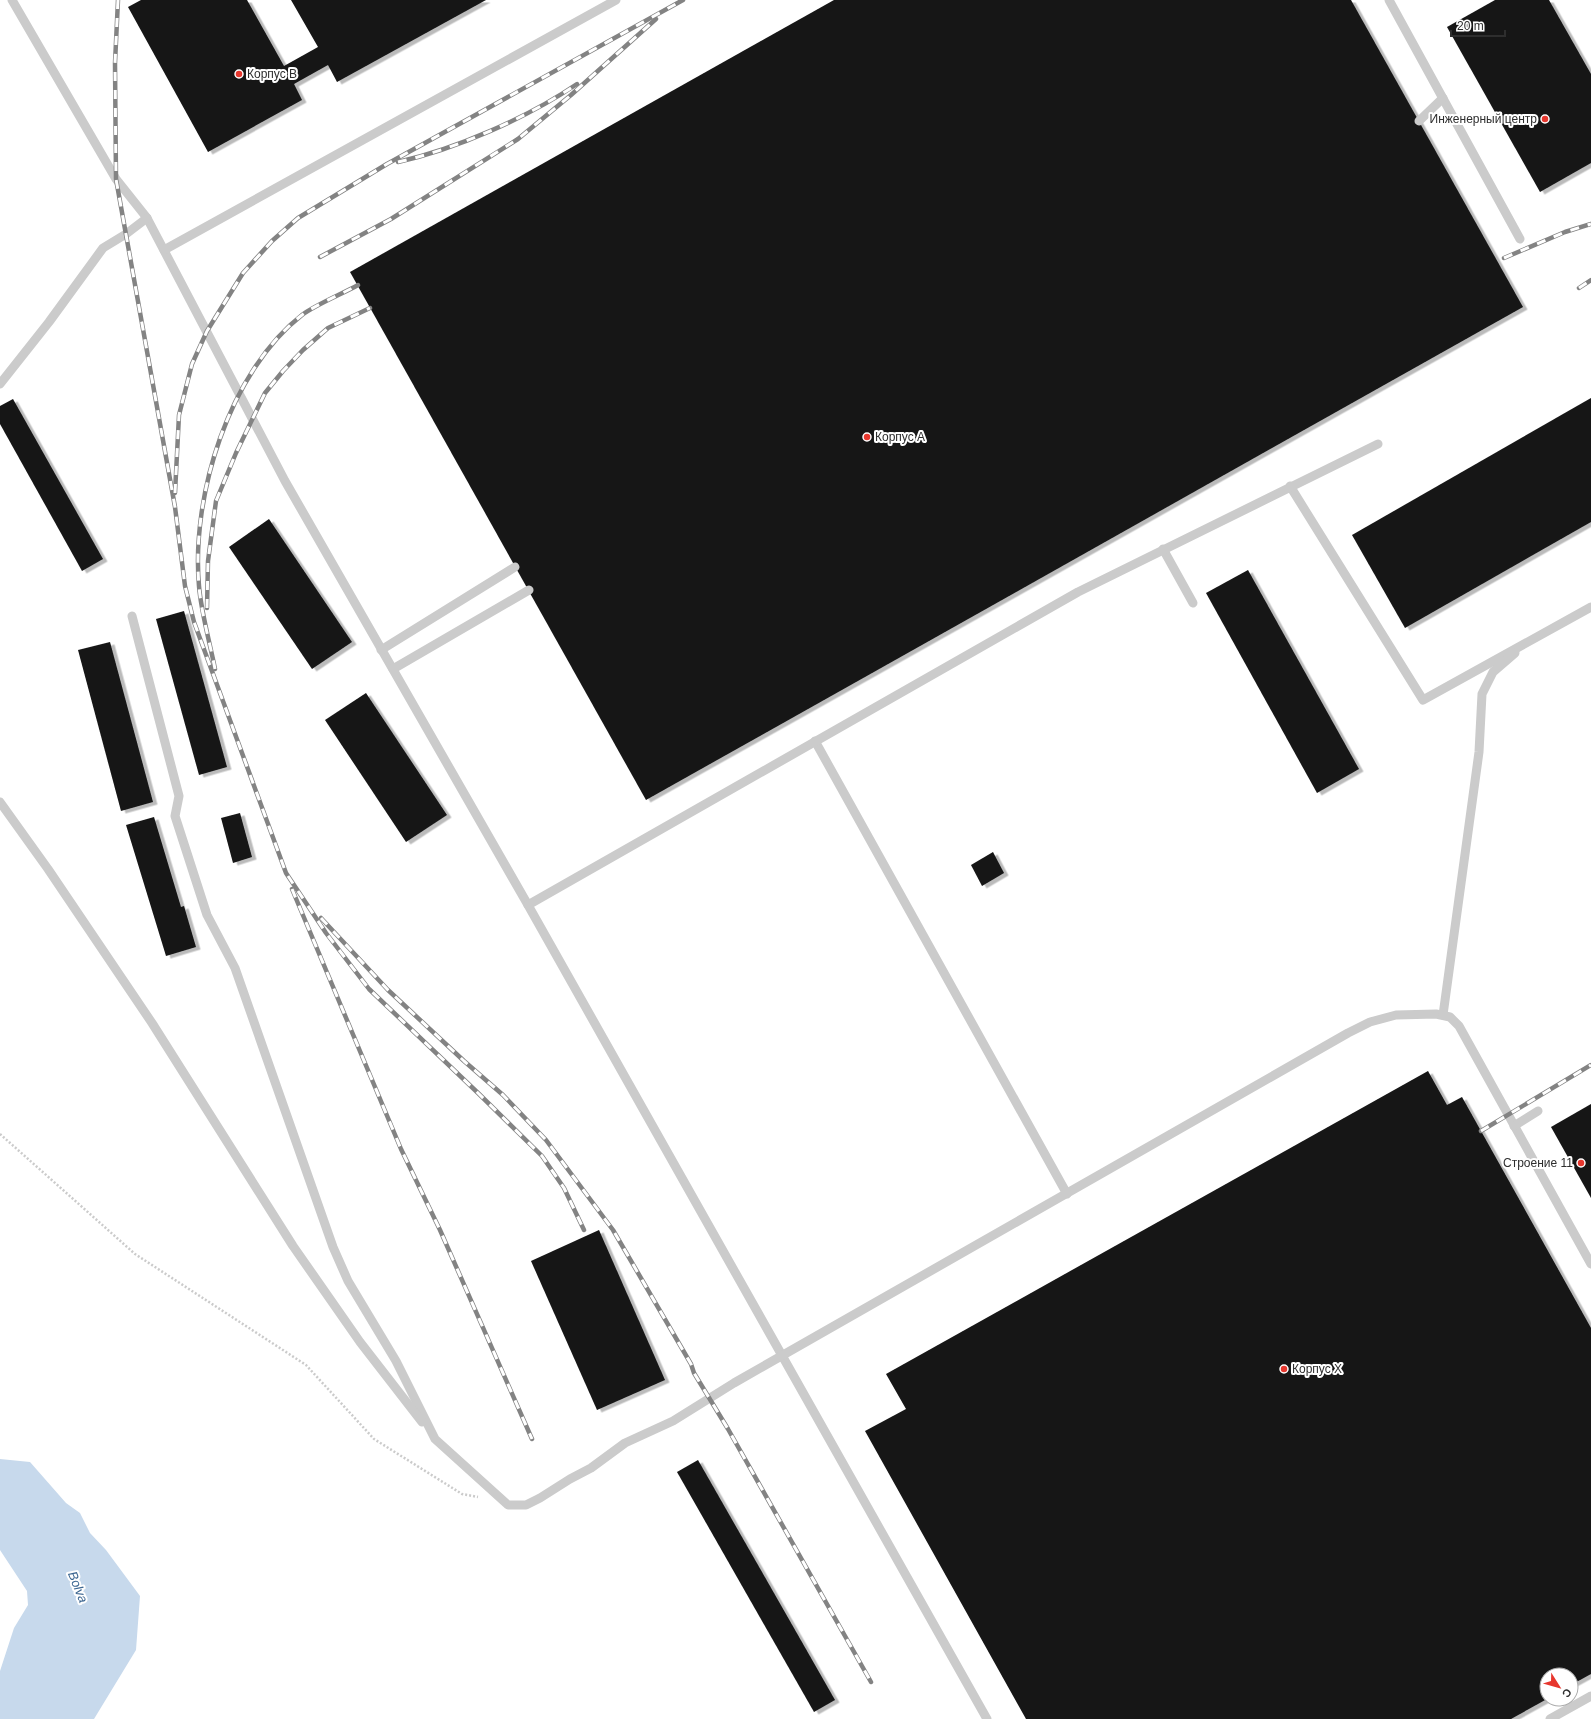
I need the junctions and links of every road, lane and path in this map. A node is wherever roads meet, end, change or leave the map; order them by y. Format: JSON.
{"nodes":[{"id":1,"x":12,"y":0,"type":"edge"},
{"id":2,"x":616,"y":0,"type":"edge"},
{"id":3,"x":1389,"y":0,"type":"edge"},
{"id":4,"x":1443,"y":98,"type":"junction"},
{"id":5,"x":1419,"y":121,"type":"dead end"},
{"id":6,"x":147,"y":218,"type":"junction"},
{"id":7,"x":1520,"y":239,"type":"dead end"},
{"id":8,"x":164,"y":250,"type":"junction"},
{"id":9,"x":0,"y":384,"type":"edge"},
{"id":10,"x":1378,"y":444,"type":"dead end"},
{"id":11,"x":1290,"y":486,"type":"junction"},
{"id":12,"x":1163,"y":549,"type":"junction"},
{"id":13,"x":515,"y":567,"type":"dead end"},
{"id":14,"x":529,"y":590,"type":"dead end"},
{"id":15,"x":1193,"y":603,"type":"dead end"},
{"id":16,"x":1591,"y":607,"type":"edge"},
{"id":17,"x":132,"y":616,"type":"dead end"},
{"id":18,"x":1526,"y":643,"type":"junction"},
{"id":19,"x":381,"y":650,"type":"junction"},
{"id":20,"x":392,"y":669,"type":"junction"},
{"id":21,"x":815,"y":742,"type":"junction"},
{"id":22,"x":0,"y":802,"type":"edge"},
{"id":23,"x":528,"y":905,"type":"junction"},
{"id":24,"x":1443,"y":1015,"type":"junction"},
{"id":25,"x":1538,"y":1111,"type":"dead end"},
{"id":26,"x":1514,"y":1126,"type":"junction"},
{"id":27,"x":0,"y":1134,"type":"edge"},
{"id":28,"x":1067,"y":1194,"type":"junction"},
{"id":29,"x":1591,"y":1264,"type":"edge"},
{"id":30,"x":783,"y":1355,"type":"junction"},
{"id":31,"x":436,"y":1439,"type":"junction"},
{"id":32,"x":485,"y":1499,"type":"dead end"},
{"id":33,"x":1591,"y":1696,"type":"edge"},
{"id":34,"x":987,"y":1719,"type":"edge"},
{"id":35,"x":1550,"y":1719,"type":"edge"}],
"edges":[{"from":1,"to":6,"type":"lane"},
{"from":2,"to":8,"type":"lane"},
{"from":3,"to":4,"type":"lane"},
{"from":4,"to":5,"type":"lane"},
{"from":4,"to":7,"type":"lane"},
{"from":6,"to":8,"type":"lane"},
{"from":6,"to":9,"type":"lane"},
{"from":8,"to":19,"type":"lane"},
{"from":10,"to":11,"type":"lane"},
{"from":11,"to":12,"type":"lane"},
{"from":11,"to":18,"type":"lane"},
{"from":12,"to":15,"type":"lane"},
{"from":12,"to":21,"type":"lane"},
{"from":13,"to":19,"type":"lane"},
{"from":14,"to":20,"type":"lane"},
{"from":16,"to":18,"type":"lane"},
{"from":17,"to":31,"type":"lane"},
{"from":18,"to":24,"type":"lane"},
{"from":19,"to":20,"type":"lane"},
{"from":20,"to":23,"type":"lane"},
{"from":21,"to":23,"type":"lane"},
{"from":21,"to":28,"type":"lane"},
{"from":22,"to":31,"type":"lane"},
{"from":23,"to":30,"type":"lane"},
{"from":24,"to":26,"type":"lane"},
{"from":24,"to":28,"type":"lane"},
{"from":25,"to":26,"type":"lane"},
{"from":26,"to":29,"type":"lane"},
{"from":27,"to":32,"type":"path"},
{"from":28,"to":30,"type":"lane"},
{"from":30,"to":31,"type":"lane"},
{"from":30,"to":34,"type":"lane"},
{"from":33,"to":35,"type":"lane"}]}
